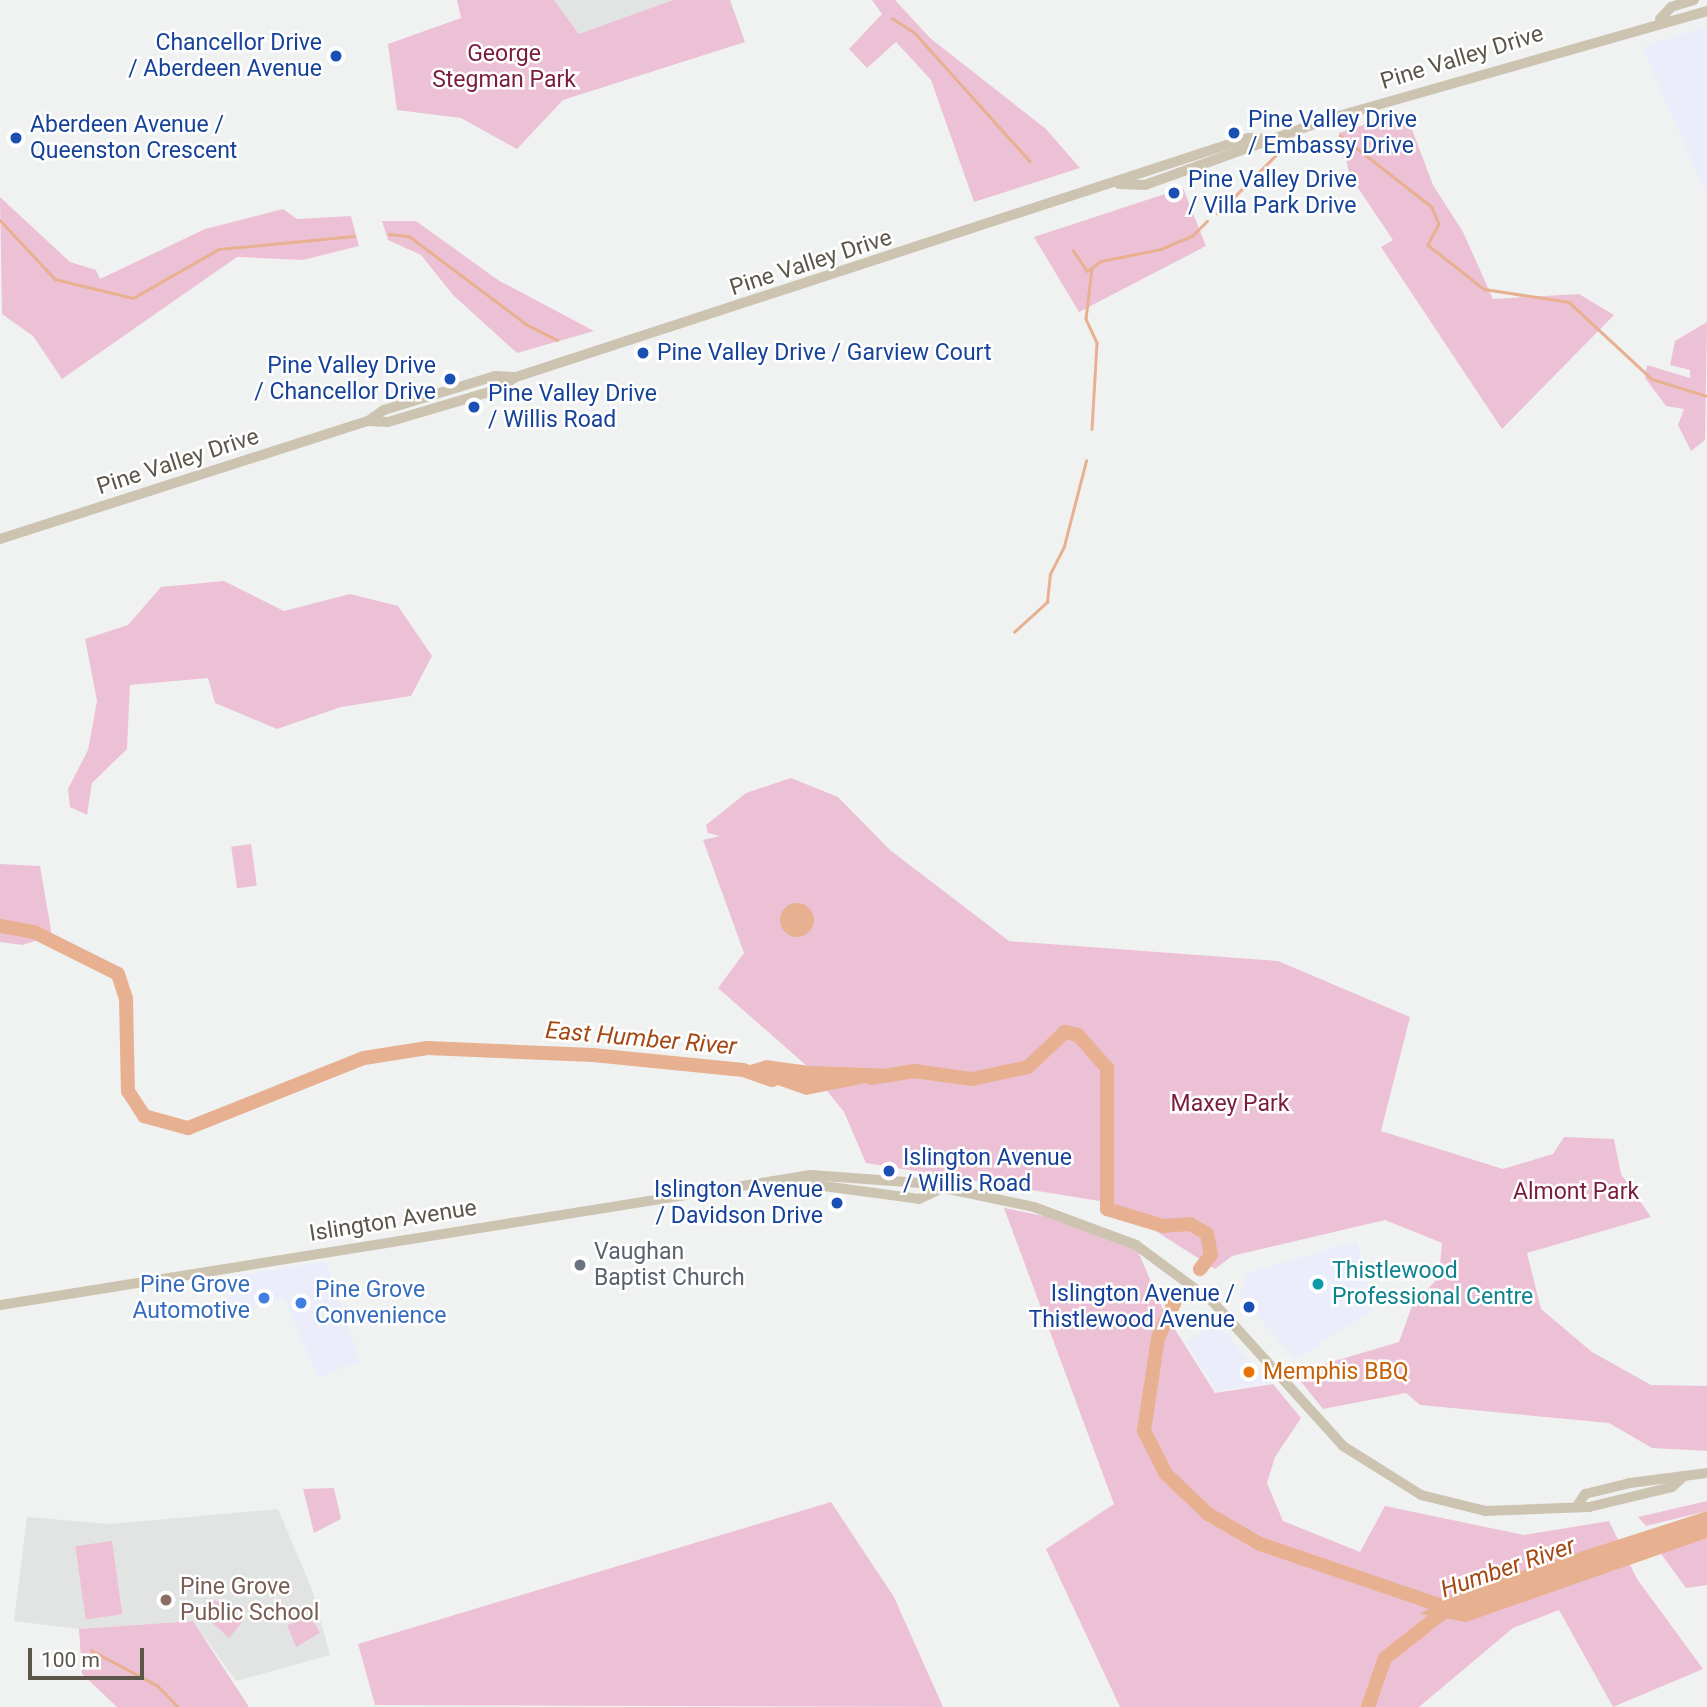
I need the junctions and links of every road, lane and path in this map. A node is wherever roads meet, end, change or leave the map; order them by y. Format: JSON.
{"nodes":[{"id":1,"x":1694,"y":0,"type":"edge"},
{"id":2,"x":1707,"y":10,"type":"edge"},
{"id":3,"x":1660,"y":19,"type":"junction"},
{"id":4,"x":0,"y":539,"type":"edge"},
{"id":5,"x":0,"y":1305,"type":"edge"},
{"id":6,"x":1707,"y":1473,"type":"edge"}],
"edges":[{"from":1,"to":3,"type":"main road","name":"Pine Valley Drive"},
{"from":2,"to":3,"type":"main road","name":"Pine Valley Drive"},
{"from":3,"to":4,"type":"main road","name":"Pine Valley Drive"},
{"from":5,"to":6,"type":"main road","name":"Islington Avenue"}]}
